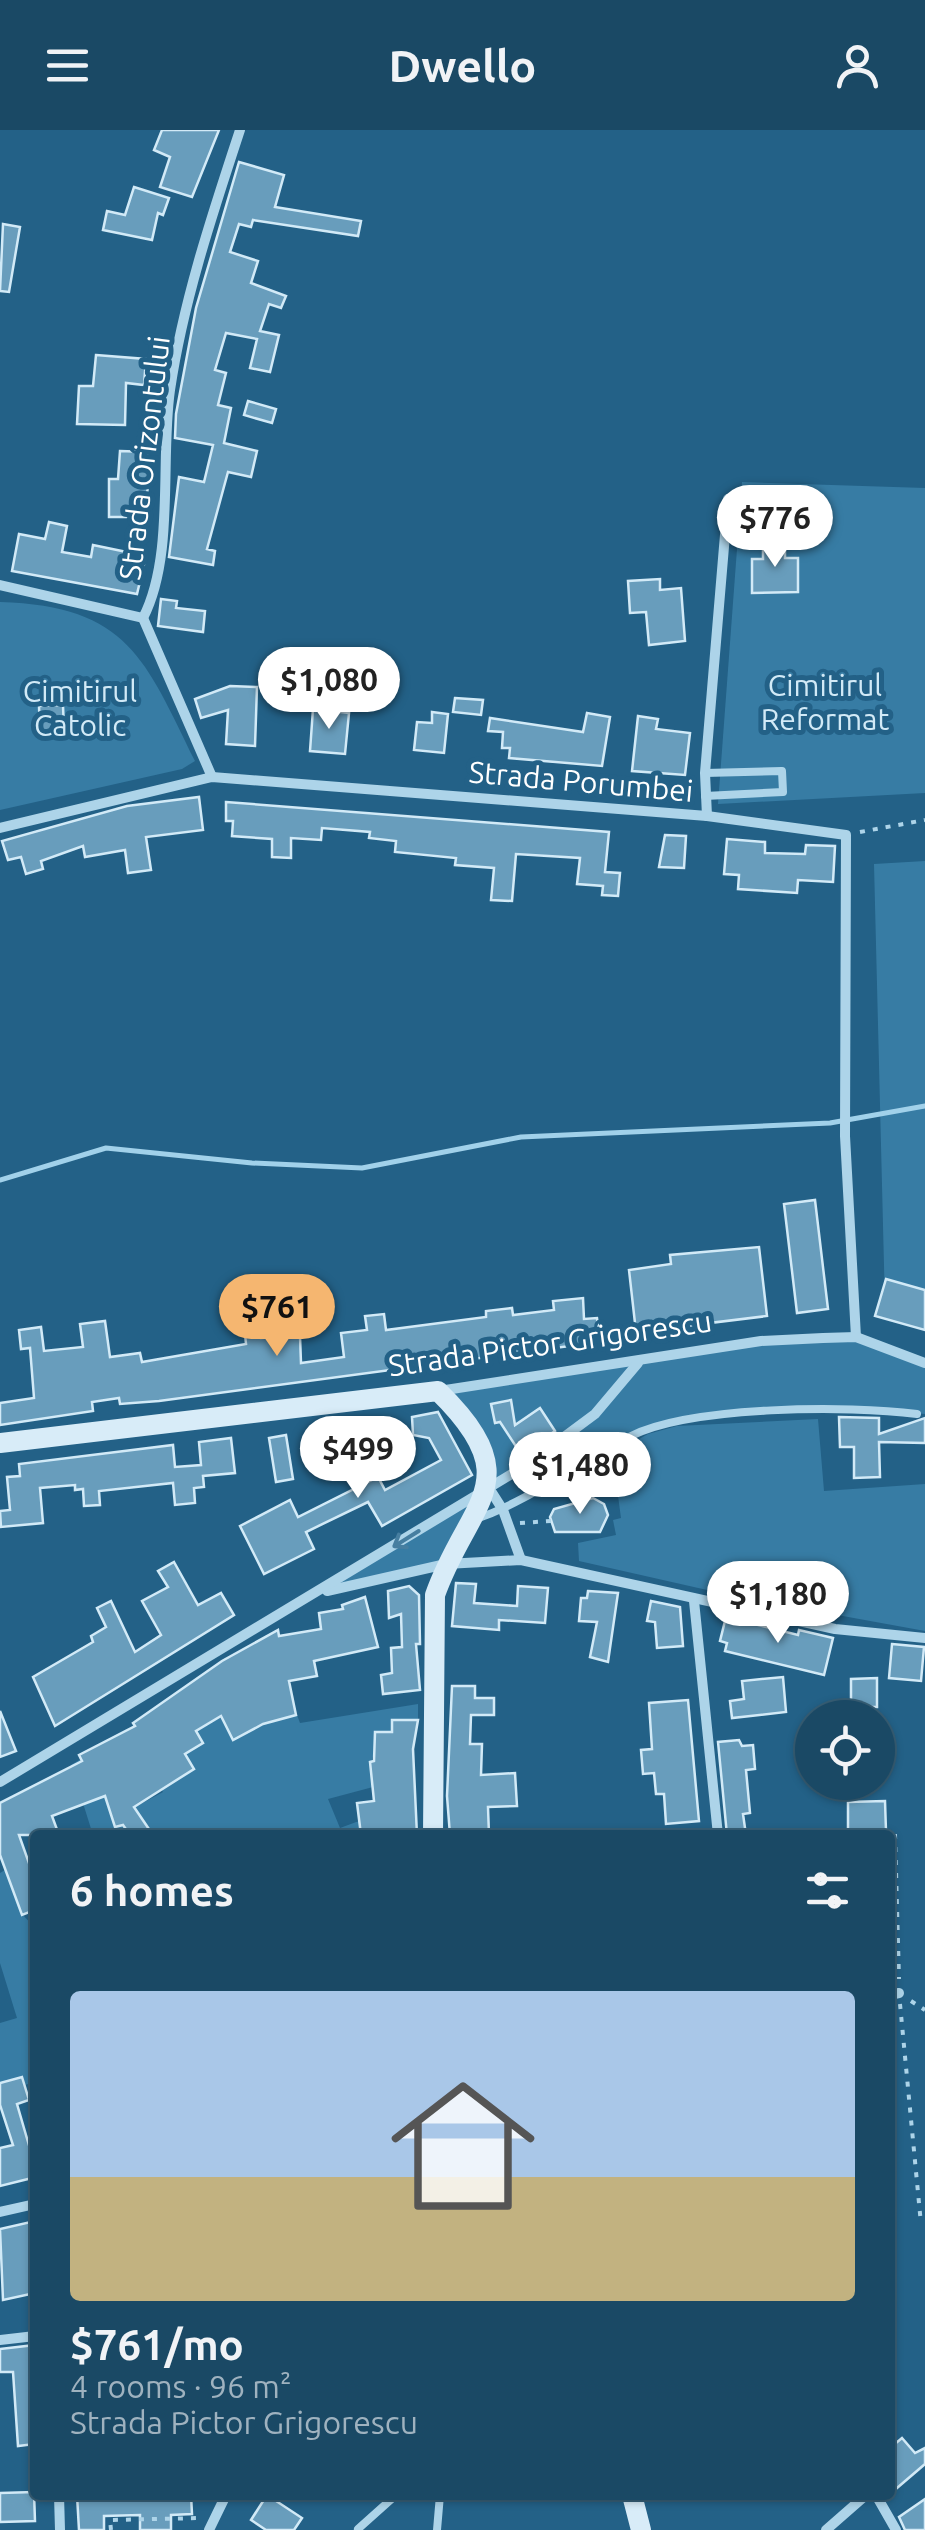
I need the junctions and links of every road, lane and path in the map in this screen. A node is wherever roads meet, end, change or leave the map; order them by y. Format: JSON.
{"nodes":[{"id":1,"x":240,"y":130,"type":"edge"},
{"id":2,"x":728,"y":499,"type":"dead end"},
{"id":3,"x":0,"y":585,"type":"edge"},
{"id":4,"x":144,"y":618,"type":"junction"},
{"id":5,"x":706,"y":774,"type":"junction"},
{"id":6,"x":212,"y":776,"type":"junction"},
{"id":7,"x":705,"y":796,"type":"junction"},
{"id":8,"x":707,"y":816,"type":"junction"},
{"id":9,"x":925,"y":820,"type":"edge"},
{"id":10,"x":0,"y":828,"type":"edge"},
{"id":11,"x":846,"y":834,"type":"junction"},
{"id":12,"x":856,"y":1337,"type":"junction"},
{"id":13,"x":638,"y":1363,"type":"junction"},
{"id":14,"x":925,"y":1363,"type":"edge"},
{"id":15,"x":438,"y":1391,"type":"junction"},
{"id":16,"x":917,"y":1414,"type":"dead end"},
{"id":17,"x":0,"y":1443,"type":"edge"},
{"id":18,"x":489,"y":1488,"type":"junction"},
{"id":19,"x":503,"y":1510,"type":"junction"},
{"id":20,"x":470,"y":1521,"type":"junction"},
{"id":21,"x":550,"y":1521,"type":"dead end"},
{"id":22,"x":508,"y":1524,"type":"junction"},
{"id":23,"x":521,"y":1560,"type":"junction"},
{"id":24,"x":446,"y":1564,"type":"junction"},
{"id":25,"x":317,"y":1594,"type":"junction"},
{"id":26,"x":694,"y":1601,"type":"junction"},
{"id":27,"x":925,"y":1638,"type":"edge"},
{"id":28,"x":0,"y":1782,"type":"edge"},
{"id":29,"x":433,"y":1830,"type":"edge"},
{"id":30,"x":717,"y":1830,"type":"edge"},
{"id":31,"x":895,"y":1995,"type":"edge"},
{"id":32,"x":895,"y":2003,"type":"edge"},
{"id":33,"x":925,"y":2010,"type":"edge"},
{"id":34,"x":30,"y":2205,"type":"edge"},
{"id":35,"x":0,"y":2212,"type":"edge"},
{"id":36,"x":921,"y":2224,"type":"dead end"},
{"id":37,"x":30,"y":2337,"type":"edge"},
{"id":38,"x":0,"y":2340,"type":"edge"},
{"id":39,"x":59,"y":2500,"type":"edge"},
{"id":40,"x":224,"y":2500,"type":"edge"},
{"id":41,"x":390,"y":2500,"type":"edge"},
{"id":42,"x":440,"y":2500,"type":"edge"},
{"id":43,"x":633,"y":2500,"type":"edge"},
{"id":44,"x":860,"y":2500,"type":"edge"},
{"id":45,"x":879,"y":2500,"type":"edge"},
{"id":46,"x":204,"y":2518,"type":"dead end"},
{"id":47,"x":358,"y":2529,"type":"edge"},
{"id":48,"x":60,"y":2530,"type":"edge"},
{"id":49,"x":111,"y":2530,"type":"edge"},
{"id":50,"x":209,"y":2530,"type":"edge"},
{"id":51,"x":437,"y":2530,"type":"edge"},
{"id":52,"x":641,"y":2530,"type":"edge"},
{"id":53,"x":826,"y":2530,"type":"edge"},
{"id":54,"x":896,"y":2530,"type":"edge"}],
"edges":[{"from":1,"to":4,"type":"street","name":"Strada Orizontului"},
{"from":2,"to":5,"type":"street","name":"Strada Porumbei"},
{"from":3,"to":4,"type":"street"},
{"from":4,"to":6,"type":"street"},
{"from":5,"to":7,"type":"street","name":"Strada Porumbei"},
{"from":5,"to":7,"type":"lane","name":"Strada Porumbei"},
{"from":6,"to":8,"type":"street","name":"Strada Porumbei"},
{"from":6,"to":10,"type":"street","name":"Strada Porumbei"},
{"from":7,"to":8,"type":"street","name":"Strada Porumbei"},
{"from":8,"to":11,"type":"street","name":"Strada Porumbei"},
{"from":9,"to":11,"type":"path"},
{"from":11,"to":12,"type":"street"},
{"from":12,"to":13,"type":"street","name":"Strada Pictor Grigorescu"},
{"from":12,"to":14,"type":"street","name":"Strada Pictor Grigorescu"},
{"from":13,"to":15,"type":"street","name":"Strada Pictor Grigorescu"},
{"from":13,"to":18,"type":"street"},
{"from":15,"to":17,"type":"street","name":"Strada Pictor Grigorescu"},
{"from":15,"to":18,"type":"street"},
{"from":16,"to":19,"type":"lane"},
{"from":18,"to":19,"type":"street"},
{"from":18,"to":20,"type":"street"},
{"from":18,"to":25,"type":"street","one_way":true},
{"from":19,"to":20,"type":"lane"},
{"from":19,"to":22,"type":"street"},
{"from":20,"to":24,"type":"street"},
{"from":21,"to":22,"type":"path"},
{"from":22,"to":23,"type":"street"},
{"from":23,"to":24,"type":"street"},
{"from":23,"to":26,"type":"street"},
{"from":24,"to":25,"type":"street"},
{"from":24,"to":29,"type":"street"},
{"from":25,"to":28,"type":"street"},
{"from":26,"to":27,"type":"street"},
{"from":26,"to":30,"type":"street"},
{"from":31,"to":33,"type":"path"},
{"from":32,"to":36,"type":"path"},
{"from":34,"to":35,"type":"street"},
{"from":37,"to":38,"type":"street"},
{"from":39,"to":48,"type":"street"},
{"from":40,"to":50,"type":"street"},
{"from":41,"to":47,"type":"lane"},
{"from":42,"to":51,"type":"lane"},
{"from":43,"to":52,"type":"street"},
{"from":44,"to":53,"type":"street"},
{"from":45,"to":54,"type":"street"},
{"from":46,"to":49,"type":"path"}]}
